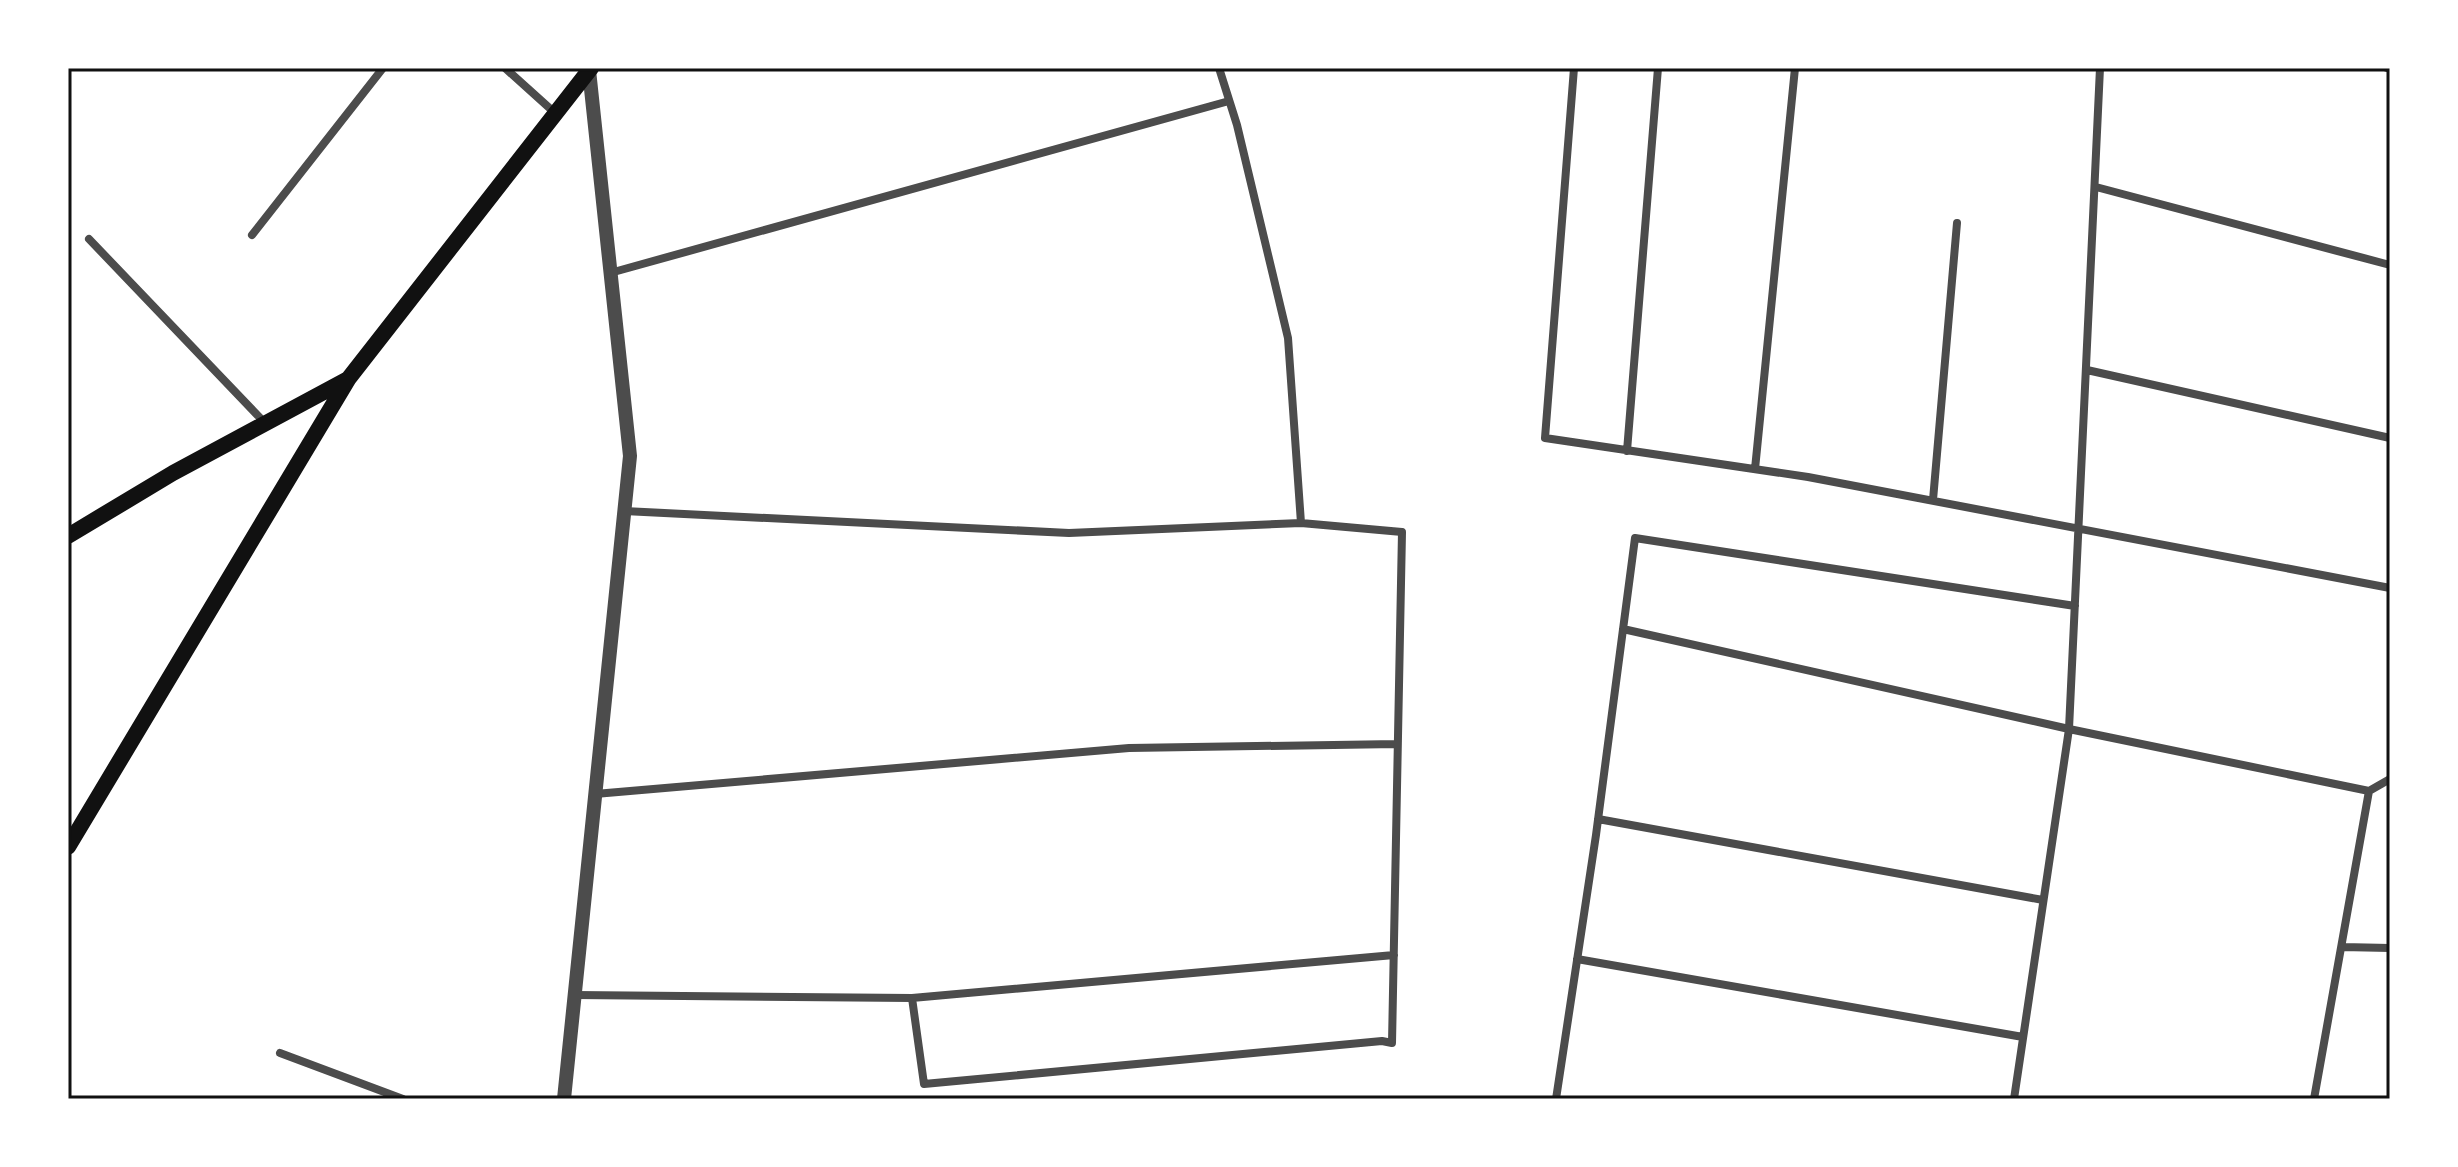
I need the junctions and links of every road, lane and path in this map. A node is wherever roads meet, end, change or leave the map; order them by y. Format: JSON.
{"nodes":[{"id":1,"x":383,"y":68,"type":"edge"},
{"id":2,"x":505,"y":68,"type":"edge"},
{"id":3,"x":1219,"y":68,"type":"edge"},
{"id":4,"x":1574,"y":68,"type":"edge"},
{"id":5,"x":1658,"y":68,"type":"edge"},
{"id":6,"x":1795,"y":68,"type":"edge"},
{"id":7,"x":2100,"y":68,"type":"edge"},
{"id":8,"x":590,"y":69,"type":"edge"},
{"id":9,"x":1229,"y":101,"type":"junction"},
{"id":10,"x":555,"y":113,"type":"junction"},
{"id":11,"x":2096,"y":187,"type":"junction"},
{"id":12,"x":1957,"y":223,"type":"dead end"},
{"id":13,"x":252,"y":235,"type":"dead end"},
{"id":14,"x":89,"y":239,"type":"dead end"},
{"id":15,"x":2390,"y":265,"type":"edge"},
{"id":16,"x":610,"y":273,"type":"junction"},
{"id":17,"x":2087,"y":370,"type":"junction"},
{"id":18,"x":349,"y":378,"type":"junction"},
{"id":19,"x":265,"y":423,"type":"junction"},
{"id":20,"x":2390,"y":438,"type":"edge"},
{"id":21,"x":1627,"y":451,"type":"junction"},
{"id":22,"x":1755,"y":469,"type":"junction"},
{"id":23,"x":1933,"y":500,"type":"junction"},
{"id":24,"x":624,"y":511,"type":"junction"},
{"id":25,"x":1301,"y":523,"type":"junction"},
{"id":26,"x":2079,"y":527,"type":"junction"},
{"id":27,"x":68,"y":536,"type":"edge"},
{"id":28,"x":2390,"y":588,"type":"edge"},
{"id":29,"x":2075,"y":606,"type":"junction"},
{"id":30,"x":1623,"y":629,"type":"junction"},
{"id":31,"x":2069,"y":729,"type":"junction"},
{"id":32,"x":1397,"y":744,"type":"junction"},
{"id":33,"x":2390,"y":779,"type":"edge"},
{"id":34,"x":2369,"y":791,"type":"junction"},
{"id":35,"x":595,"y":794,"type":"junction"},
{"id":36,"x":1598,"y":819,"type":"junction"},
{"id":37,"x":68,"y":847,"type":"edge"},
{"id":38,"x":2043,"y":900,"type":"junction"},
{"id":39,"x":2342,"y":947,"type":"junction"},
{"id":40,"x":2390,"y":948,"type":"edge"},
{"id":41,"x":1394,"y":955,"type":"junction"},
{"id":42,"x":1577,"y":959,"type":"junction"},
{"id":43,"x":575,"y":995,"type":"junction"},
{"id":44,"x":912,"y":998,"type":"junction"},
{"id":45,"x":2023,"y":1037,"type":"junction"},
{"id":46,"x":280,"y":1053,"type":"dead end"},
{"id":47,"x":403,"y":1099,"type":"edge"},
{"id":48,"x":564,"y":1099,"type":"edge"},
{"id":49,"x":1556,"y":1099,"type":"edge"},
{"id":50,"x":2014,"y":1099,"type":"edge"},
{"id":51,"x":2314,"y":1099,"type":"edge"}],
"edges":[{"from":1,"to":13,"type":"street"},
{"from":2,"to":10,"type":"street"},
{"from":3,"to":9,"type":"street"},
{"from":4,"to":21,"type":"street"},
{"from":5,"to":21,"type":"street"},
{"from":6,"to":22,"type":"street"},
{"from":7,"to":11,"type":"street"},
{"from":8,"to":10,"type":"main road"},
{"from":8,"to":16,"type":"street"},
{"from":9,"to":16,"type":"street"},
{"from":9,"to":25,"type":"street"},
{"from":10,"to":18,"type":"main road"},
{"from":11,"to":15,"type":"street"},
{"from":11,"to":17,"type":"street"},
{"from":12,"to":23,"type":"street"},
{"from":14,"to":19,"type":"street"},
{"from":16,"to":24,"type":"street"},
{"from":17,"to":20,"type":"street"},
{"from":17,"to":26,"type":"street"},
{"from":18,"to":19,"type":"main road"},
{"from":18,"to":37,"type":"main road"},
{"from":19,"to":27,"type":"main road"},
{"from":21,"to":22,"type":"street"},
{"from":22,"to":23,"type":"street"},
{"from":23,"to":26,"type":"street"},
{"from":24,"to":25,"type":"street"},
{"from":24,"to":35,"type":"street"},
{"from":25,"to":32,"type":"street"},
{"from":26,"to":28,"type":"street"},
{"from":26,"to":29,"type":"street"},
{"from":29,"to":30,"type":"street"},
{"from":29,"to":31,"type":"street"},
{"from":30,"to":31,"type":"street"},
{"from":30,"to":36,"type":"street"},
{"from":31,"to":34,"type":"street"},
{"from":31,"to":38,"type":"street"},
{"from":32,"to":35,"type":"street"},
{"from":32,"to":41,"type":"street"},
{"from":33,"to":34,"type":"street"},
{"from":34,"to":39,"type":"street"},
{"from":35,"to":43,"type":"street"},
{"from":36,"to":38,"type":"street"},
{"from":36,"to":42,"type":"street"},
{"from":38,"to":45,"type":"street"},
{"from":39,"to":40,"type":"street"},
{"from":39,"to":51,"type":"street"},
{"from":41,"to":44,"type":"street"},
{"from":41,"to":44,"type":"street"},
{"from":42,"to":45,"type":"street"},
{"from":42,"to":49,"type":"street"},
{"from":43,"to":44,"type":"street"},
{"from":43,"to":48,"type":"street"},
{"from":45,"to":50,"type":"street"},
{"from":46,"to":47,"type":"street"}]}
